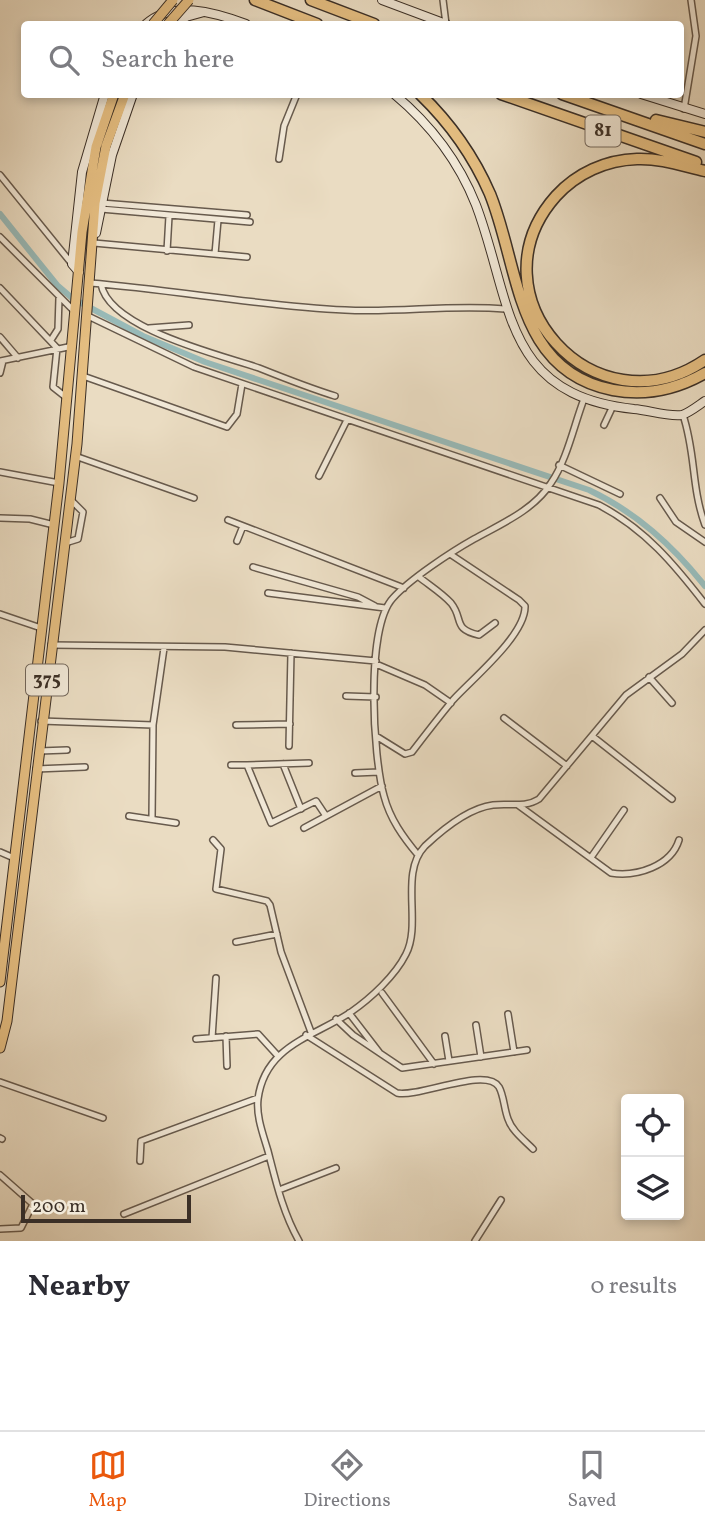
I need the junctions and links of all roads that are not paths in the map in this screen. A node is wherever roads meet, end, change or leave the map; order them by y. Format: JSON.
{"nodes":[{"id":1,"x":173,"y":0,"type":"edge"},
{"id":2,"x":189,"y":0,"type":"edge"},
{"id":3,"x":253,"y":0,"type":"edge"},
{"id":4,"x":311,"y":0,"type":"edge"},
{"id":5,"x":382,"y":0,"type":"edge"},
{"id":6,"x":443,"y":0,"type":"edge"},
{"id":7,"x":691,"y":0,"type":"edge"},
{"id":8,"x":210,"y":11,"type":"junction"},
{"id":9,"x":153,"y":20,"type":"edge"},
{"id":10,"x":171,"y":21,"type":"edge"},
{"id":11,"x":174,"y":21,"type":"edge"},
{"id":12,"x":181,"y":21,"type":"edge"},
{"id":13,"x":238,"y":21,"type":"edge"},
{"id":14,"x":298,"y":21,"type":"edge"},
{"id":15,"x":309,"y":21,"type":"edge"},
{"id":16,"x":366,"y":21,"type":"edge"},
{"id":17,"x":438,"y":21,"type":"edge"},
{"id":18,"x":446,"y":21,"type":"edge"},
{"id":19,"x":104,"y":98,"type":"edge"},
{"id":20,"x":112,"y":98,"type":"edge"},
{"id":21,"x":124,"y":98,"type":"edge"},
{"id":22,"x":132,"y":98,"type":"edge"},
{"id":23,"x":295,"y":98,"type":"edge"},
{"id":24,"x":398,"y":98,"type":"edge"},
{"id":25,"x":424,"y":98,"type":"edge"},
{"id":26,"x":512,"y":98,"type":"edge"},
{"id":27,"x":573,"y":98,"type":"edge"},
{"id":28,"x":577,"y":98,"type":"edge"},
{"id":29,"x":652,"y":98,"type":"edge"},
{"id":30,"x":684,"y":109,"type":"junction"},
{"id":31,"x":705,"y":114,"type":"edge"},
{"id":32,"x":705,"y":132,"type":"edge"},
{"id":33,"x":705,"y":144,"type":"edge"},
{"id":34,"x":279,"y":159,"type":"dead end"},
{"id":35,"x":705,"y":168,"type":"edge"},
{"id":36,"x":0,"y":175,"type":"edge"},
{"id":37,"x":101,"y":206,"type":"junction"},
{"id":38,"x":247,"y":215,"type":"dead end"},
{"id":39,"x":169,"y":216,"type":"junction"},
{"id":40,"x":218,"y":220,"type":"junction"},
{"id":41,"x":250,"y":222,"type":"dead end"},
{"id":42,"x":0,"y":237,"type":"edge"},
{"id":43,"x":94,"y":243,"type":"junction"},
{"id":44,"x":167,"y":251,"type":"junction"},
{"id":45,"x":215,"y":254,"type":"junction"},
{"id":46,"x":247,"y":257,"type":"dead end"},
{"id":47,"x":76,"y":268,"type":"junction"},
{"id":48,"x":90,"y":283,"type":"junction"},
{"id":49,"x":101,"y":284,"type":"junction"},
{"id":50,"x":0,"y":289,"type":"edge"},
{"id":51,"x":59,"y":298,"type":"junction"},
{"id":52,"x":76,"y":309,"type":"junction"},
{"id":53,"x":505,"y":309,"type":"junction"},
{"id":54,"x":88,"y":314,"type":"junction"},
{"id":55,"x":189,"y":325,"type":"dead end"},
{"id":56,"x":149,"y":328,"type":"junction"},
{"id":57,"x":0,"y":337,"type":"edge"},
{"id":58,"x":51,"y":340,"type":"junction"},
{"id":59,"x":73,"y":346,"type":"junction"},
{"id":60,"x":57,"y":348,"type":"junction"},
{"id":61,"x":18,"y":358,"type":"junction"},
{"id":62,"x":705,"y":360,"type":"edge"},
{"id":63,"x":2,"y":361,"type":"edge"},
{"id":64,"x":0,"y":373,"type":"edge"},
{"id":65,"x":705,"y":373,"type":"edge"},
{"id":66,"x":83,"y":376,"type":"junction"},
{"id":67,"x":242,"y":384,"type":"junction"},
{"id":68,"x":335,"y":396,"type":"dead end"},
{"id":69,"x":67,"y":398,"type":"junction"},
{"id":70,"x":584,"y":399,"type":"junction"},
{"id":71,"x":705,"y":401,"type":"edge"},
{"id":72,"x":612,"y":408,"type":"junction"},
{"id":73,"x":683,"y":415,"type":"junction"},
{"id":74,"x":347,"y":421,"type":"junction"},
{"id":75,"x":604,"y":425,"type":"dead end"},
{"id":76,"x":75,"y":456,"type":"junction"},
{"id":77,"x":558,"y":468,"type":"junction"},
{"id":78,"x":60,"y":469,"type":"junction"},
{"id":79,"x":0,"y":472,"type":"edge"},
{"id":80,"x":319,"y":476,"type":"dead end"},
{"id":81,"x":59,"y":483,"type":"junction"},
{"id":82,"x":549,"y":485,"type":"junction"},
{"id":83,"x":620,"y":494,"type":"dead end"},
{"id":84,"x":194,"y":498,"type":"dead end"},
{"id":85,"x":660,"y":498,"type":"dead end"},
{"id":86,"x":70,"y":499,"type":"junction"},
{"id":87,"x":0,"y":518,"type":"edge"},
{"id":88,"x":228,"y":520,"type":"dead end"},
{"id":89,"x":54,"y":525,"type":"junction"},
{"id":90,"x":705,"y":525,"type":"edge"},
{"id":91,"x":243,"y":526,"type":"junction"},
{"id":92,"x":237,"y":541,"type":"dead end"},
{"id":93,"x":705,"y":542,"type":"edge"},
{"id":94,"x":64,"y":543,"type":"junction"},
{"id":95,"x":450,"y":554,"type":"junction"},
{"id":96,"x":253,"y":567,"type":"dead end"},
{"id":97,"x":419,"y":577,"type":"junction"},
{"id":98,"x":404,"y":588,"type":"junction"},
{"id":99,"x":268,"y":593,"type":"dead end"},
{"id":100,"x":705,"y":604,"type":"edge"},
{"id":101,"x":375,"y":606,"type":"junction"},
{"id":102,"x":385,"y":608,"type":"junction"},
{"id":103,"x":0,"y":614,"type":"edge"},
{"id":104,"x":495,"y":623,"type":"dead end"},
{"id":105,"x":41,"y":628,"type":"junction"},
{"id":106,"x":705,"y":630,"type":"edge"},
{"id":107,"x":51,"y":645,"type":"junction"},
{"id":108,"x":164,"y":648,"type":"junction"},
{"id":109,"x":291,"y":653,"type":"junction"},
{"id":110,"x":376,"y":662,"type":"junction"},
{"id":111,"x":649,"y":677,"type":"junction"},
{"id":112,"x":346,"y":696,"type":"dead end"},
{"id":113,"x":376,"y":697,"type":"junction"},
{"id":114,"x":451,"y":702,"type":"junction"},
{"id":115,"x":672,"y":703,"type":"dead end"},
{"id":116,"x":504,"y":718,"type":"dead end"},
{"id":117,"x":41,"y":721,"type":"junction"},
{"id":118,"x":290,"y":724,"type":"junction"},
{"id":119,"x":153,"y":725,"type":"junction"},
{"id":120,"x":236,"y":725,"type":"dead end"},
{"id":121,"x":376,"y":736,"type":"junction"},
{"id":122,"x":592,"y":736,"type":"junction"},
{"id":123,"x":289,"y":746,"type":"dead end"},
{"id":124,"x":68,"y":750,"type":"dead end"},
{"id":125,"x":38,"y":751,"type":"junction"},
{"id":126,"x":309,"y":763,"type":"dead end"},
{"id":127,"x":283,"y":764,"type":"junction"},
{"id":128,"x":231,"y":765,"type":"dead end"},
{"id":129,"x":247,"y":765,"type":"junction"},
{"id":130,"x":567,"y":766,"type":"junction"},
{"id":131,"x":85,"y":768,"type":"dead end"},
{"id":132,"x":36,"y":769,"type":"junction"},
{"id":133,"x":379,"y":772,"type":"junction"},
{"id":134,"x":355,"y":773,"type":"dead end"},
{"id":135,"x":382,"y":786,"type":"junction"},
{"id":136,"x":673,"y":799,"type":"dead end"},
{"id":137,"x":518,"y":804,"type":"junction"},
{"id":138,"x":301,"y":809,"type":"junction"},
{"id":139,"x":624,"y":810,"type":"dead end"},
{"id":140,"x":129,"y":816,"type":"dead end"},
{"id":141,"x":326,"y":816,"type":"junction"},
{"id":142,"x":152,"y":818,"type":"junction"},
{"id":143,"x":176,"y":823,"type":"dead end"},
{"id":144,"x":304,"y":828,"type":"dead end"},
{"id":145,"x":213,"y":840,"type":"dead end"},
{"id":146,"x":679,"y":840,"type":"dead end"},
{"id":147,"x":0,"y":852,"type":"edge"},
{"id":148,"x":418,"y":855,"type":"junction"},
{"id":149,"x":592,"y":856,"type":"junction"},
{"id":150,"x":14,"y":858,"type":"junction"},
{"id":151,"x":277,"y":934,"type":"junction"},
{"id":152,"x":236,"y":942,"type":"dead end"},
{"id":153,"x":216,"y":978,"type":"dead end"},
{"id":154,"x":0,"y":982,"type":"edge"},
{"id":155,"x":382,"y":993,"type":"dead end"},
{"id":156,"x":349,"y":1013,"type":"junction"},
{"id":157,"x":508,"y":1014,"type":"dead end"},
{"id":158,"x":336,"y":1019,"type":"junction"},
{"id":159,"x":476,"y":1024,"type":"dead end"},
{"id":160,"x":308,"y":1034,"type":"junction"},
{"id":161,"x":226,"y":1036,"type":"junction"},
{"id":162,"x":445,"y":1036,"type":"dead end"},
{"id":163,"x":212,"y":1038,"type":"junction"},
{"id":164,"x":196,"y":1039,"type":"dead end"},
{"id":165,"x":0,"y":1048,"type":"edge"},
{"id":166,"x":527,"y":1050,"type":"dead end"},
{"id":167,"x":379,"y":1052,"type":"junction"},
{"id":168,"x":514,"y":1052,"type":"junction"},
{"id":169,"x":278,"y":1055,"type":"junction"},
{"id":170,"x":481,"y":1057,"type":"junction"},
{"id":171,"x":449,"y":1061,"type":"junction"},
{"id":172,"x":434,"y":1064,"type":"junction"},
{"id":173,"x":227,"y":1066,"type":"dead end"},
{"id":174,"x":0,"y":1082,"type":"edge"},
{"id":175,"x":258,"y":1098,"type":"junction"},
{"id":176,"x":103,"y":1118,"type":"dead end"},
{"id":177,"x":533,"y":1149,"type":"dead end"},
{"id":178,"x":269,"y":1156,"type":"junction"},
{"id":179,"x":140,"y":1161,"type":"dead end"},
{"id":180,"x":336,"y":1168,"type":"dead end"},
{"id":181,"x":0,"y":1175,"type":"edge"},
{"id":182,"x":279,"y":1190,"type":"junction"},
{"id":183,"x":501,"y":1200,"type":"dead end"},
{"id":184,"x":124,"y":1214,"type":"dead end"},
{"id":185,"x":0,"y":1229,"type":"edge"},
{"id":186,"x":299,"y":1241,"type":"edge"},
{"id":187,"x":475,"y":1241,"type":"edge"}],
"edges":[{"from":1,"to":9,"type":"main road","bridge":true},
{"from":2,"to":10,"type":"main road","bridge":true},
{"from":3,"to":14,"type":"highway"},
{"from":3,"to":15,"type":"highway"},
{"from":4,"to":16,"type":"highway"},
{"from":5,"to":17,"type":"main road"},
{"from":6,"to":18,"type":"street"},
{"from":7,"to":30,"type":"street"},
{"from":8,"to":9,"type":"main road"},
{"from":8,"to":12,"type":"main road"},
{"from":8,"to":13,"type":"main road"},
{"from":9,"to":11,"type":"main road"},
{"from":19,"to":47,"type":"main road"},
{"from":20,"to":47,"type":"main road","number":"375"},
{"from":21,"to":43,"type":"main road","number":"375"},
{"from":22,"to":37,"type":"main road"},
{"from":23,"to":34,"type":"street"},
{"from":24,"to":53,"type":"main road"},
{"from":25,"to":65,"type":"highway"},
{"from":26,"to":35,"type":"highway","number":"81"},
{"from":27,"to":33,"type":"highway","number":"81"},
{"from":28,"to":32,"type":"highway"},
{"from":29,"to":30,"type":"main road"},
{"from":30,"to":31,"type":"main road"},
{"from":35,"to":62,"type":"highway"},
{"from":36,"to":47,"type":"street"},
{"from":37,"to":38,"type":"street"},
{"from":37,"to":39,"type":"street"},
{"from":37,"to":43,"type":"main road"},
{"from":39,"to":40,"type":"street"},
{"from":39,"to":44,"type":"street"},
{"from":40,"to":41,"type":"street"},
{"from":40,"to":45,"type":"street"},
{"from":42,"to":51,"type":"street"},
{"from":43,"to":44,"type":"street"},
{"from":43,"to":48,"type":"main road","number":"375"},
{"from":44,"to":45,"type":"street"},
{"from":45,"to":46,"type":"street"},
{"from":47,"to":52,"type":"main road","number":"375"},
{"from":48,"to":49,"type":"street"},
{"from":48,"to":54,"type":"main road","number":"375"},
{"from":49,"to":53,"type":"street"},
{"from":49,"to":56,"type":"street"},
{"from":50,"to":58,"type":"street"},
{"from":51,"to":52,"type":"street"},
{"from":51,"to":58,"type":"street"},
{"from":52,"to":59,"type":"main road","number":"375"},
{"from":53,"to":70,"type":"main road"},
{"from":54,"to":66,"type":"main road","number":"375"},
{"from":54,"to":67,"type":"street"},
{"from":55,"to":56,"type":"street"},
{"from":56,"to":68,"type":"street"},
{"from":57,"to":61,"type":"street"},
{"from":58,"to":60,"type":"street"},
{"from":59,"to":60,"type":"street"},
{"from":59,"to":69,"type":"main road","number":"375"},
{"from":60,"to":61,"type":"street"},
{"from":60,"to":69,"type":"street"},
{"from":61,"to":63,"type":"street"},
{"from":63,"to":64,"type":"street"},
{"from":66,"to":67,"type":"street"},
{"from":66,"to":76,"type":"main road","number":"375"},
{"from":67,"to":74,"type":"street"},
{"from":69,"to":78,"type":"main road","number":"375"},
{"from":70,"to":72,"type":"main road"},
{"from":70,"to":77,"type":"street"},
{"from":71,"to":73,"type":"main road"},
{"from":72,"to":73,"type":"main road"},
{"from":72,"to":75,"type":"street"},
{"from":73,"to":90,"type":"street"},
{"from":74,"to":80,"type":"street"},
{"from":74,"to":82,"type":"street"},
{"from":76,"to":78,"type":"main road"},
{"from":76,"to":84,"type":"street"},
{"from":76,"to":86,"type":"main road","number":"375"},
{"from":77,"to":82,"type":"street"},
{"from":77,"to":83,"type":"street"},
{"from":78,"to":81,"type":"main road","number":"375"},
{"from":79,"to":81,"type":"street"},
{"from":81,"to":89,"type":"main road","number":"375"},
{"from":82,"to":95,"type":"street"},
{"from":82,"to":100,"type":"street"},
{"from":85,"to":93,"type":"street"},
{"from":86,"to":94,"type":"main road","number":"375"},
{"from":86,"to":94,"type":"street"},
{"from":87,"to":89,"type":"street"},
{"from":88,"to":91,"type":"street"},
{"from":89,"to":105,"type":"main road","number":"375"},
{"from":91,"to":92,"type":"street"},
{"from":91,"to":98,"type":"street"},
{"from":94,"to":107,"type":"main road","number":"375"},
{"from":95,"to":97,"type":"street"},
{"from":95,"to":114,"type":"street"},
{"from":96,"to":101,"type":"street"},
{"from":97,"to":98,"type":"street"},
{"from":97,"to":104,"type":"street"},
{"from":98,"to":102,"type":"street"},
{"from":99,"to":101,"type":"street"},
{"from":101,"to":102,"type":"street"},
{"from":102,"to":110,"type":"street"},
{"from":103,"to":105,"type":"street"},
{"from":105,"to":150,"type":"main road","number":"375"},
{"from":106,"to":111,"type":"street"},
{"from":107,"to":108,"type":"street"},
{"from":107,"to":117,"type":"main road","number":"375"},
{"from":108,"to":109,"type":"street"},
{"from":108,"to":119,"type":"street"},
{"from":109,"to":110,"type":"street"},
{"from":109,"to":118,"type":"street"},
{"from":110,"to":113,"type":"street"},
{"from":110,"to":114,"type":"street"},
{"from":111,"to":115,"type":"street"},
{"from":111,"to":122,"type":"street"},
{"from":112,"to":113,"type":"street"},
{"from":113,"to":121,"type":"street"},
{"from":114,"to":121,"type":"street"},
{"from":116,"to":130,"type":"street"},
{"from":117,"to":119,"type":"street"},
{"from":117,"to":125,"type":"main road","number":"375"},
{"from":118,"to":120,"type":"street"},
{"from":118,"to":123,"type":"street"},
{"from":119,"to":142,"type":"street"},
{"from":121,"to":133,"type":"street"},
{"from":122,"to":130,"type":"street"},
{"from":122,"to":136,"type":"street"},
{"from":124,"to":125,"type":"street"},
{"from":125,"to":132,"type":"main road","number":"375"},
{"from":126,"to":127,"type":"street"},
{"from":127,"to":129,"type":"street"},
{"from":127,"to":138,"type":"street"},
{"from":128,"to":129,"type":"street"},
{"from":129,"to":138,"type":"street"},
{"from":130,"to":137,"type":"street"},
{"from":131,"to":132,"type":"street"},
{"from":132,"to":165,"type":"main road","number":"375"},
{"from":133,"to":134,"type":"street"},
{"from":133,"to":135,"type":"street"},
{"from":135,"to":141,"type":"street"},
{"from":135,"to":148,"type":"street"},
{"from":137,"to":148,"type":"street"},
{"from":137,"to":149,"type":"street"},
{"from":138,"to":141,"type":"street"},
{"from":139,"to":149,"type":"street"},
{"from":140,"to":142,"type":"street"},
{"from":141,"to":144,"type":"street"},
{"from":142,"to":143,"type":"street"},
{"from":145,"to":151,"type":"street"},
{"from":146,"to":149,"type":"street"},
{"from":147,"to":150,"type":"street"},
{"from":148,"to":156,"type":"street"},
{"from":150,"to":154,"type":"main road","number":"375"},
{"from":151,"to":152,"type":"street"},
{"from":151,"to":160,"type":"street"},
{"from":153,"to":163,"type":"street"},
{"from":155,"to":172,"type":"street"},
{"from":156,"to":158,"type":"street"},
{"from":156,"to":167,"type":"street"},
{"from":157,"to":168,"type":"street"},
{"from":158,"to":160,"type":"street"},
{"from":158,"to":167,"type":"street"},
{"from":159,"to":170,"type":"street"},
{"from":160,"to":169,"type":"street"},
{"from":160,"to":177,"type":"street"},
{"from":161,"to":163,"type":"street"},
{"from":161,"to":169,"type":"street"},
{"from":161,"to":173,"type":"street"},
{"from":162,"to":171,"type":"street"},
{"from":163,"to":164,"type":"street"},
{"from":166,"to":168,"type":"street"},
{"from":167,"to":172,"type":"street"},
{"from":168,"to":170,"type":"street"},
{"from":169,"to":175,"type":"street"},
{"from":170,"to":171,"type":"street"},
{"from":171,"to":172,"type":"street"},
{"from":174,"to":176,"type":"street"},
{"from":175,"to":178,"type":"street"},
{"from":175,"to":179,"type":"street"},
{"from":178,"to":182,"type":"street"},
{"from":178,"to":184,"type":"street"},
{"from":180,"to":182,"type":"street"},
{"from":181,"to":185,"type":"street"},
{"from":182,"to":186,"type":"street"},
{"from":183,"to":187,"type":"street"}]}
